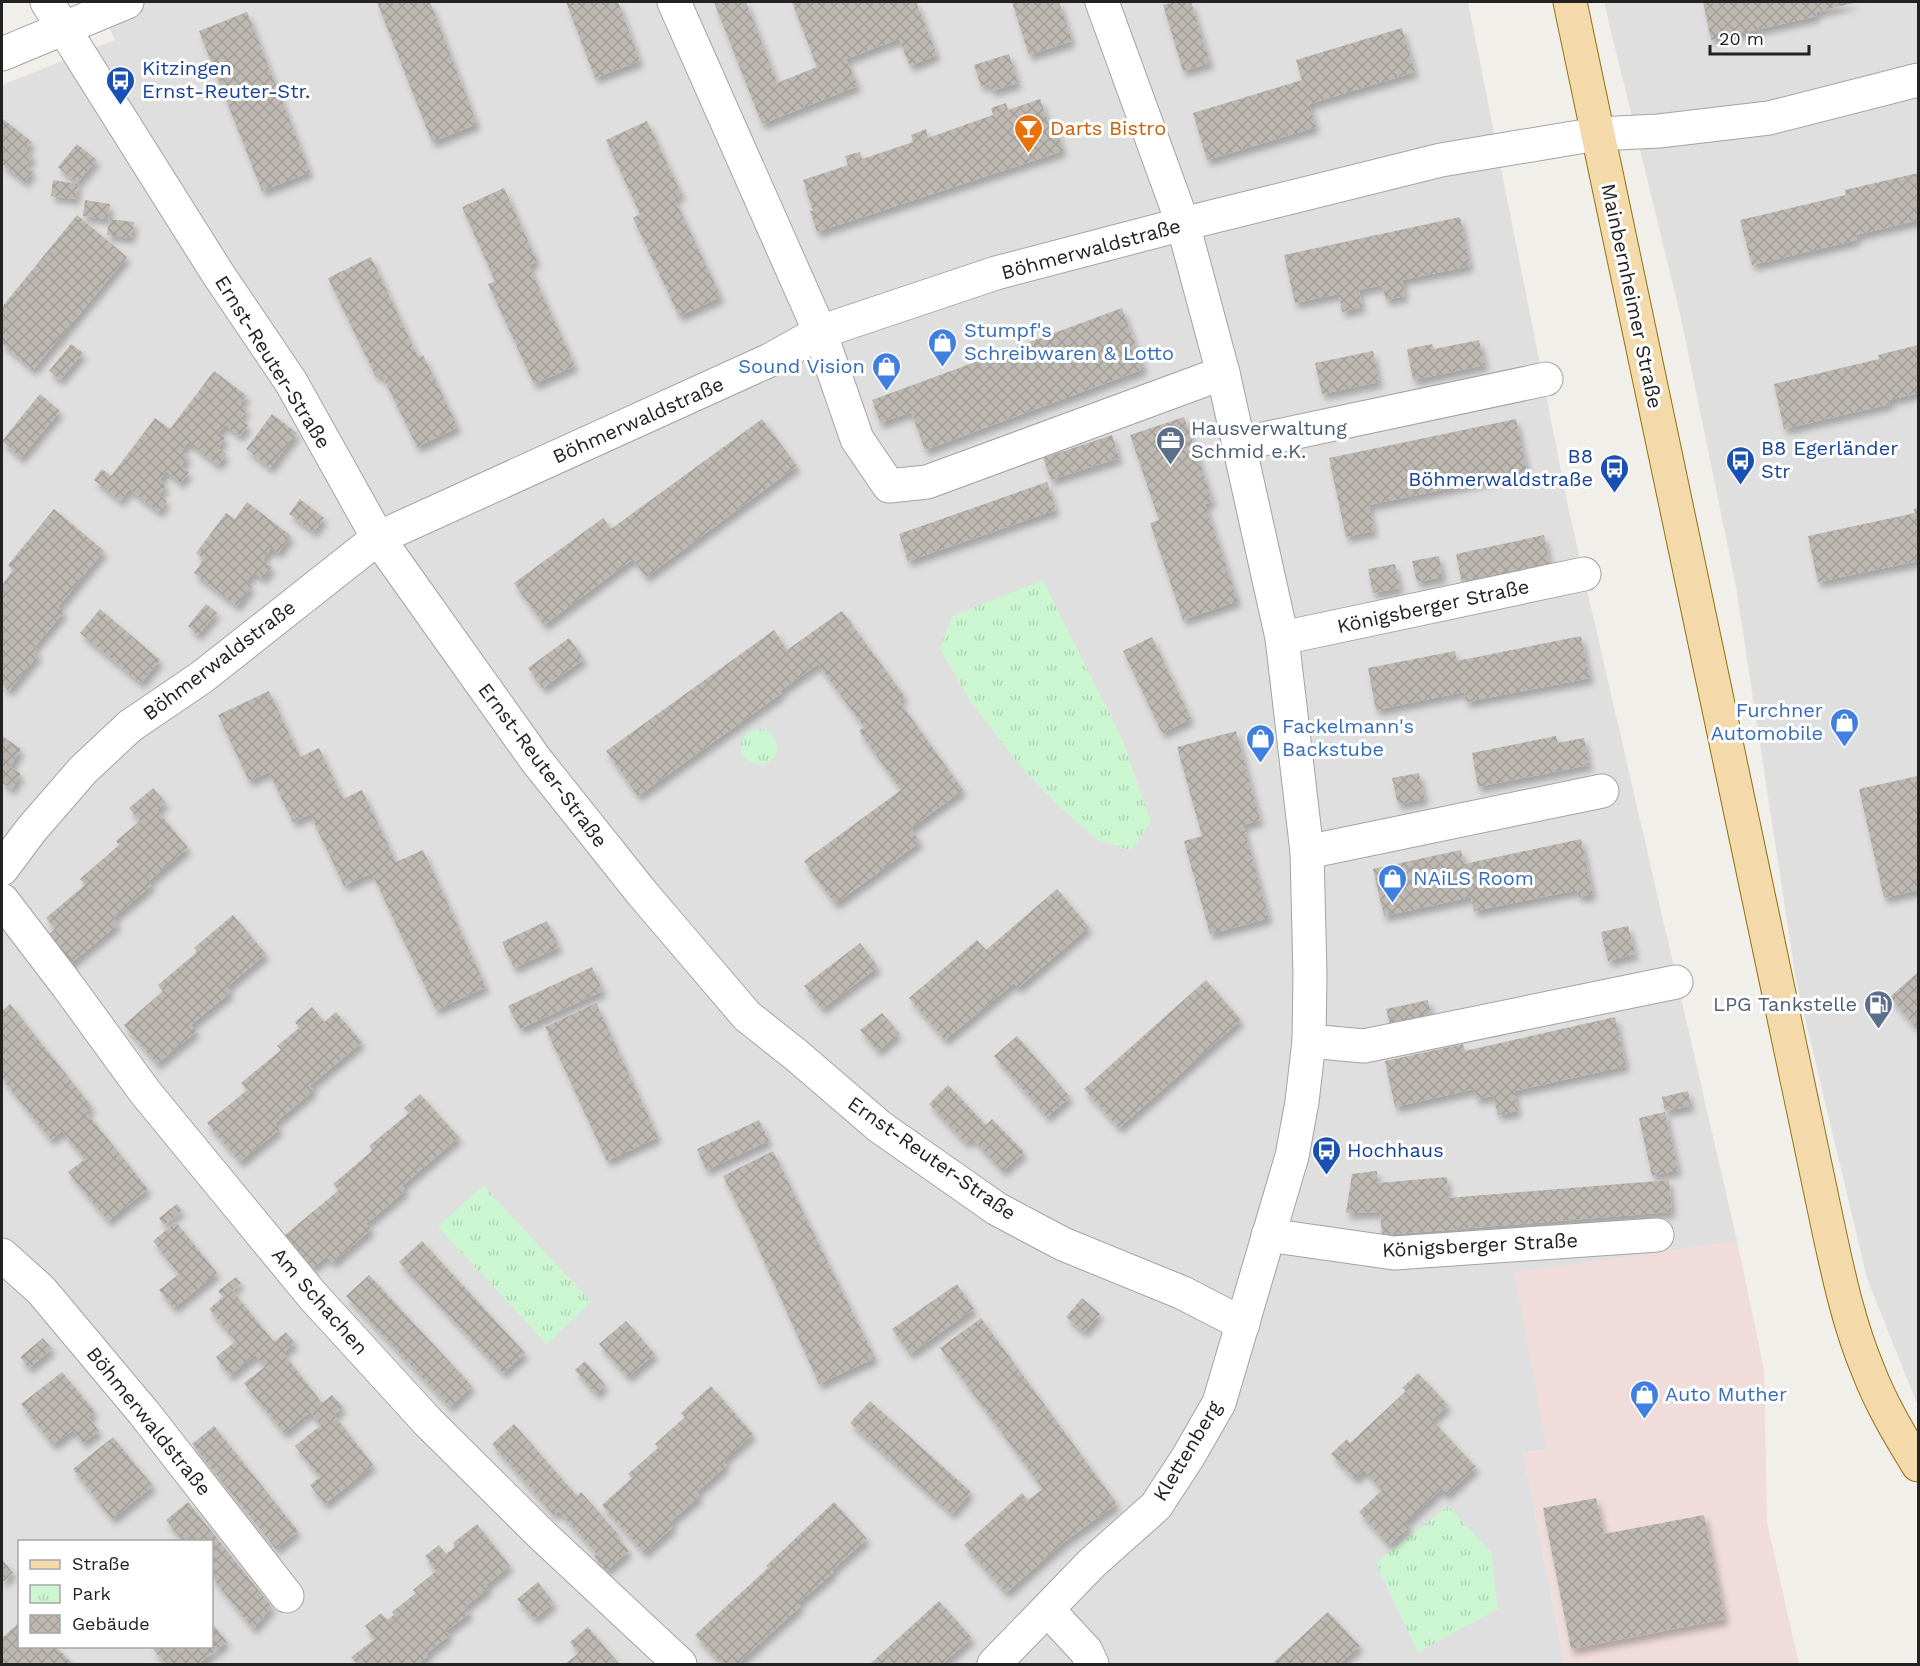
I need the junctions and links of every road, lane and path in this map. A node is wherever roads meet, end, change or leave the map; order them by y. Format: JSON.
{"nodes":[{"id":1,"x":127,"y":2,"type":"edge"},
{"id":2,"x":674,"y":2,"type":"edge"},
{"id":3,"x":1102,"y":2,"type":"edge"},
{"id":4,"x":1569,"y":2,"type":"edge"},
{"id":5,"x":55,"y":15,"type":"edge"},
{"id":6,"x":2,"y":54,"type":"edge"},
{"id":7,"x":1918,"y":80,"type":"edge"},
{"id":8,"x":1597,"y":134,"type":"junction"},
{"id":9,"x":1183,"y":224,"type":"junction"},
{"id":10,"x":820,"y":332,"type":"junction"},
{"id":11,"x":1223,"y":373,"type":"junction"},
{"id":12,"x":1546,"y":379,"type":"dead end"},
{"id":13,"x":1240,"y":444,"type":"junction"},
{"id":14,"x":378,"y":538,"type":"junction"},
{"id":15,"x":1584,"y":574,"type":"dead end"},
{"id":16,"x":1282,"y":638,"type":"junction"},
{"id":17,"x":1602,"y":791,"type":"dead end"},
{"id":18,"x":1307,"y":852,"type":"junction"},
{"id":19,"x":2,"y":869,"type":"edge"},
{"id":20,"x":2,"y":900,"type":"edge"},
{"id":21,"x":1676,"y":982,"type":"dead end"},
{"id":22,"x":1309,"y":1041,"type":"junction"},
{"id":23,"x":1268,"y":1235,"type":"junction"},
{"id":24,"x":1657,"y":1235,"type":"dead end"},
{"id":25,"x":2,"y":1255,"type":"edge"},
{"id":26,"x":1243,"y":1324,"type":"junction"},
{"id":27,"x":1918,"y":1464,"type":"edge"},
{"id":28,"x":287,"y":1596,"type":"dead end"},
{"id":29,"x":1048,"y":1610,"type":"junction"},
{"id":30,"x":680,"y":1665,"type":"edge"},
{"id":31,"x":994,"y":1665,"type":"edge"},
{"id":32,"x":1092,"y":1665,"type":"edge"}],
"edges":[{"from":1,"to":5,"type":"street"},
{"from":2,"to":10,"type":"street"},
{"from":3,"to":9,"type":"street"},
{"from":4,"to":8,"type":"main road","name":"Mainbernheimer Straße"},
{"from":5,"to":6,"type":"street"},
{"from":5,"to":14,"type":"street","name":"Ernst-Reuter-Straße"},
{"from":7,"to":8,"type":"street","name":"Böhmerwaldstraße"},
{"from":8,"to":9,"type":"street","name":"Böhmerwaldstraße"},
{"from":8,"to":27,"type":"main road","name":"Mainbernheimer Straße"},
{"from":9,"to":10,"type":"street","name":"Böhmerwaldstraße"},
{"from":9,"to":11,"type":"street"},
{"from":10,"to":11,"type":"street"},
{"from":10,"to":14,"type":"street","name":"Böhmerwaldstraße"},
{"from":11,"to":13,"type":"street"},
{"from":12,"to":13,"type":"street"},
{"from":13,"to":16,"type":"street"},
{"from":14,"to":19,"type":"street","name":"Böhmerwaldstraße"},
{"from":14,"to":26,"type":"street","name":"Ernst-Reuter-Straße"},
{"from":15,"to":16,"type":"street","name":"Königsberger Straße"},
{"from":16,"to":18,"type":"street"},
{"from":17,"to":18,"type":"street"},
{"from":18,"to":22,"type":"street"},
{"from":20,"to":30,"type":"street","name":"Am Schachen"},
{"from":21,"to":22,"type":"street"},
{"from":22,"to":23,"type":"street"},
{"from":23,"to":24,"type":"street","name":"Königsberger Straße"},
{"from":23,"to":26,"type":"street"},
{"from":25,"to":28,"type":"street","name":"Böhmerwaldstraße"},
{"from":26,"to":29,"type":"street","name":"Klettenberg"},
{"from":29,"to":31,"type":"street","name":"Klettenberg"},
{"from":29,"to":32,"type":"street"}]}
